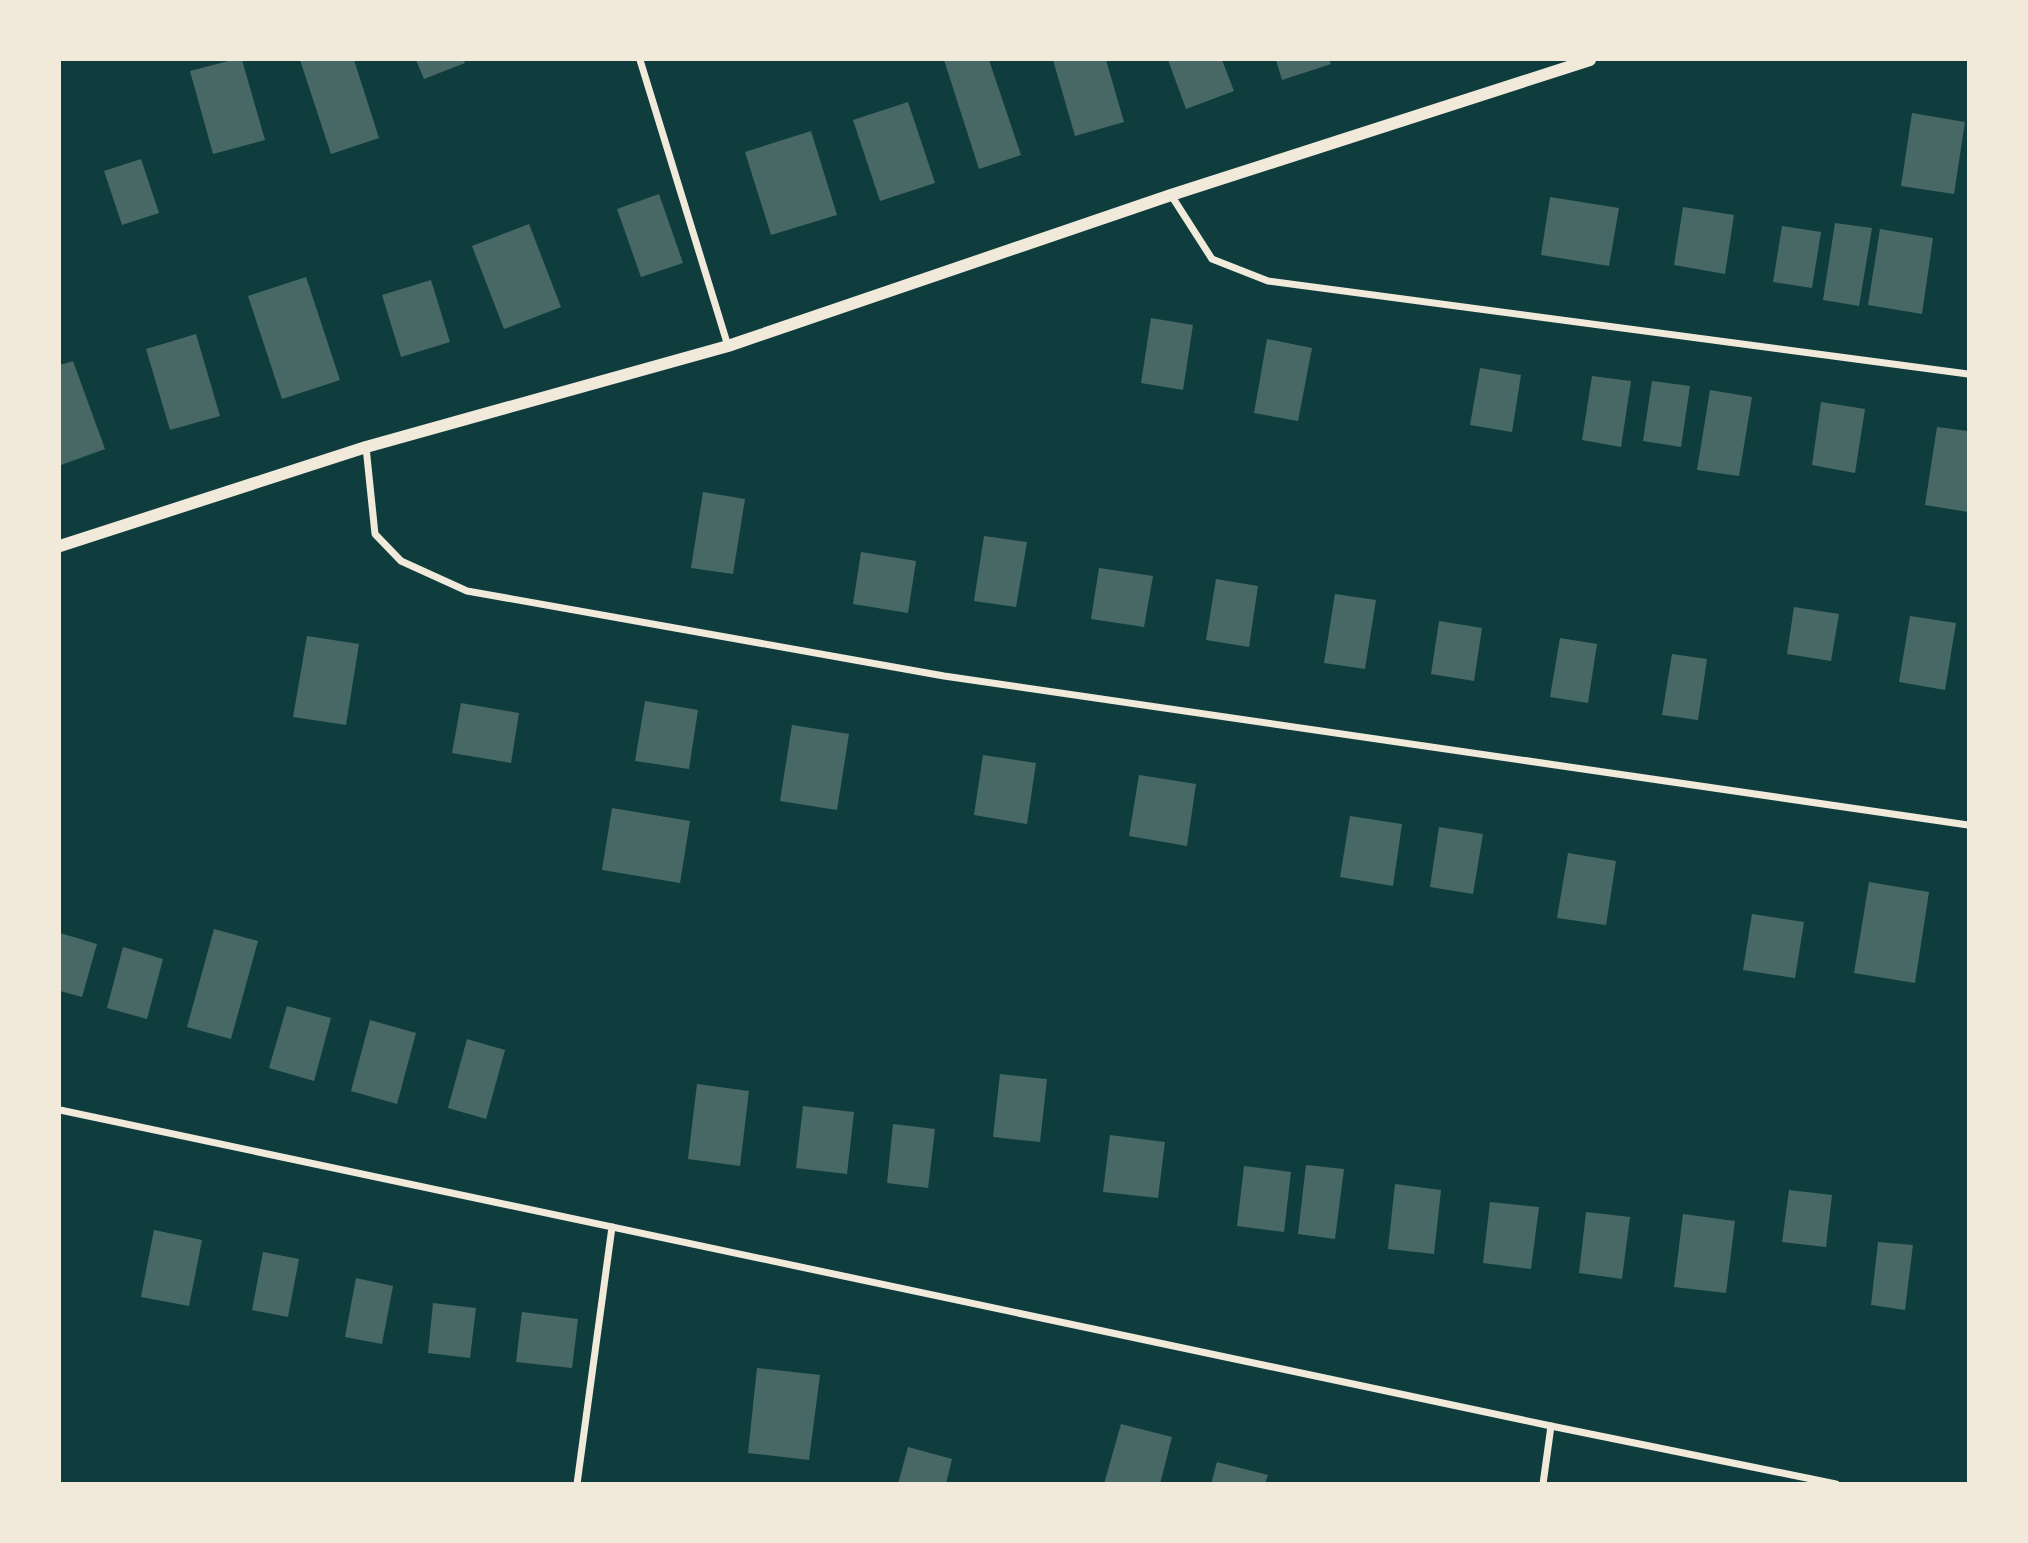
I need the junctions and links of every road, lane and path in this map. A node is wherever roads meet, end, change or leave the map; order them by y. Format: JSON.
{"nodes":[{"id":1,"x":640,"y":60,"type":"edge"},
{"id":2,"x":1590,"y":60,"type":"edge"},
{"id":3,"x":1171,"y":195,"type":"junction"},
{"id":4,"x":728,"y":346,"type":"junction"},
{"id":5,"x":1969,"y":374,"type":"edge"},
{"id":6,"x":366,"y":447,"type":"junction"},
{"id":7,"x":60,"y":546,"type":"edge"},
{"id":8,"x":1969,"y":825,"type":"edge"},
{"id":9,"x":60,"y":1110,"type":"edge"},
{"id":10,"x":612,"y":1227,"type":"junction"},
{"id":11,"x":1551,"y":1426,"type":"junction"},
{"id":12,"x":577,"y":1483,"type":"edge"},
{"id":13,"x":1543,"y":1483,"type":"edge"},
{"id":14,"x":1836,"y":1483,"type":"edge"}],
"edges":[{"from":1,"to":4,"type":"street"},
{"from":2,"to":3,"type":"street"},
{"from":3,"to":4,"type":"street"},
{"from":3,"to":5,"type":"street"},
{"from":4,"to":6,"type":"street"},
{"from":6,"to":7,"type":"street"},
{"from":6,"to":8,"type":"street"},
{"from":9,"to":10,"type":"street"},
{"from":10,"to":11,"type":"street"},
{"from":10,"to":12,"type":"street"},
{"from":11,"to":13,"type":"street"},
{"from":11,"to":14,"type":"street"}]}
